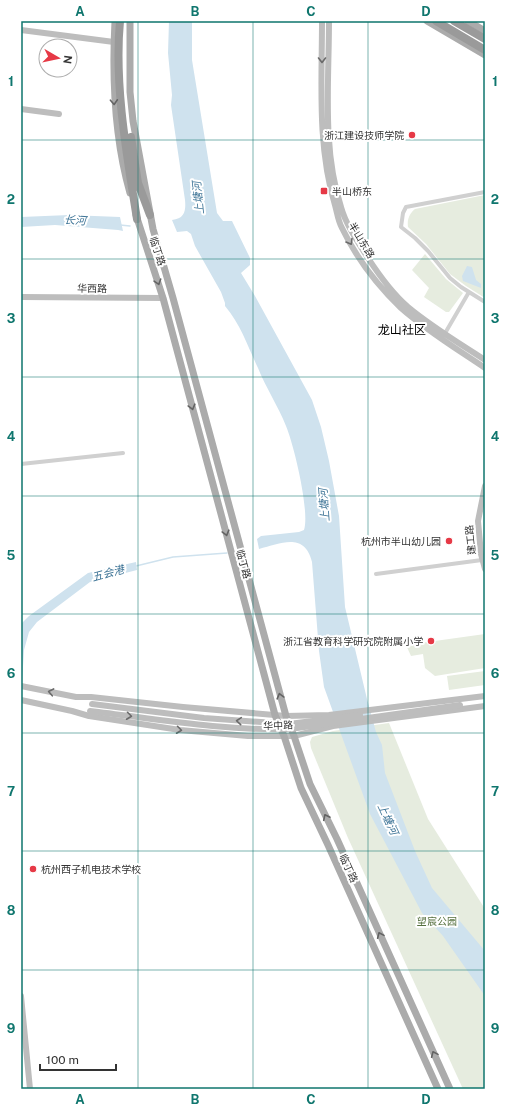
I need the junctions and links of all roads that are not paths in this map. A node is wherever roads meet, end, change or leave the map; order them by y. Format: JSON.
{"nodes":[{"id":1,"x":115,"y":21,"type":"edge"},
{"id":2,"x":120,"y":21,"type":"edge"},
{"id":3,"x":126,"y":21,"type":"edge"},
{"id":4,"x":130,"y":21,"type":"edge"},
{"id":5,"x":322,"y":21,"type":"edge"},
{"id":6,"x":329,"y":21,"type":"edge"},
{"id":7,"x":427,"y":21,"type":"edge"},
{"id":8,"x":436,"y":21,"type":"edge"},
{"id":9,"x":454,"y":21,"type":"edge"},
{"id":10,"x":468,"y":21,"type":"edge"},
{"id":11,"x":21,"y":30,"type":"edge"},
{"id":12,"x":485,"y":31,"type":"edge"},
{"id":13,"x":485,"y":39,"type":"edge"},
{"id":14,"x":114,"y":42,"type":"junction"},
{"id":15,"x":485,"y":50,"type":"edge"},
{"id":16,"x":485,"y":55,"type":"edge"},
{"id":17,"x":21,"y":109,"type":"edge"},
{"id":18,"x":59,"y":114,"type":"dead end"},
{"id":19,"x":135,"y":184,"type":"junction"},
{"id":20,"x":485,"y":192,"type":"edge"},
{"id":21,"x":150,"y":215,"type":"junction"},
{"id":22,"x":137,"y":219,"type":"junction"},
{"id":23,"x":469,"y":292,"type":"junction"},
{"id":24,"x":21,"y":297,"type":"edge"},
{"id":25,"x":163,"y":298,"type":"junction"},
{"id":26,"x":485,"y":302,"type":"edge"},
{"id":27,"x":443,"y":335,"type":"junction"},
{"id":28,"x":485,"y":360,"type":"edge"},
{"id":29,"x":485,"y":368,"type":"edge"},
{"id":30,"x":123,"y":453,"type":"dead end"},
{"id":31,"x":21,"y":464,"type":"edge"},
{"id":32,"x":485,"y":486,"type":"edge"},
{"id":33,"x":482,"y":560,"type":"junction"},
{"id":34,"x":485,"y":569,"type":"edge"},
{"id":35,"x":376,"y":574,"type":"dead end"},
{"id":36,"x":23,"y":686,"type":"edge"},
{"id":37,"x":76,"y":697,"type":"junction"},
{"id":38,"x":485,"y":697,"type":"edge"},
{"id":39,"x":22,"y":700,"type":"edge"},
{"id":40,"x":459,"y":704,"type":"junction"},
{"id":41,"x":485,"y":706,"type":"edge"},
{"id":42,"x":72,"y":711,"type":"junction"},
{"id":43,"x":275,"y":715,"type":"junction"},
{"id":44,"x":286,"y":716,"type":"junction"},
{"id":45,"x":284,"y":736,"type":"junction"},
{"id":46,"x":294,"y":736,"type":"junction"},
{"id":47,"x":21,"y":996,"type":"edge"},
{"id":48,"x":30,"y":1089,"type":"edge"},
{"id":49,"x":438,"y":1089,"type":"edge"},
{"id":50,"x":450,"y":1089,"type":"edge"}],
"edges":[{"from":1,"to":14,"type":"main road","name":"临丁路"},
{"from":2,"to":19,"type":"highway"},
{"from":3,"to":19,"type":"highway"},
{"from":4,"to":21,"type":"main road","name":"临丁路"},
{"from":5,"to":27,"type":"main road","name":"半山东路","one_way":true},
{"from":6,"to":27,"type":"main road","name":"半山东路"},
{"from":7,"to":16,"type":"main road"},
{"from":8,"to":15,"type":"highway"},
{"from":9,"to":13,"type":"highway"},
{"from":10,"to":12,"type":"main road"},
{"from":11,"to":14,"type":"main road"},
{"from":14,"to":22,"type":"main road","name":"临丁路","one_way":true},
{"from":17,"to":18,"type":"main road"},
{"from":19,"to":21,"type":"highway"},
{"from":19,"to":22,"type":"highway"},
{"from":20,"to":23,"type":"street"},
{"from":44,"to":21,"type":"main road","name":"临丁路","one_way":true},
{"from":22,"to":25,"type":"main road","name":"临丁路","one_way":true},
{"from":23,"to":26,"type":"street"},
{"from":23,"to":27,"type":"street"},
{"from":24,"to":25,"type":"main road","name":"华西路"},
{"from":25,"to":43,"type":"main road","name":"临丁路","one_way":true},
{"from":27,"to":28,"type":"main road","name":"半山东路"},
{"from":27,"to":29,"type":"main road","name":"半山东路"},
{"from":30,"to":31,"type":"street"},
{"from":32,"to":33,"type":"main road","name":"建工路"},
{"from":33,"to":34,"type":"main road","name":"建工路"},
{"from":33,"to":35,"type":"street"},
{"from":37,"to":36,"type":"main road","name":"华中路","one_way":true},
{"from":40,"to":37,"type":"main road","name":"华中路","one_way":true,"bridge":true},
{"from":37,"to":43,"type":"main road","name":"华中路"},
{"from":38,"to":40,"type":"main road","name":"华中路"},
{"from":38,"to":44,"type":"main road","name":"华中路"},
{"from":39,"to":42,"type":"main road","name":"华中路"},
{"from":40,"to":41,"type":"main road","name":"华中路"},
{"from":42,"to":40,"type":"main road","name":"华中路","one_way":true,"bridge":true},
{"from":41,"to":46,"type":"main road","name":"华中路","bridge":true},
{"from":42,"to":45,"type":"main road","name":"华中路","one_way":true},
{"from":43,"to":44,"type":"main road","name":"华中路"},
{"from":43,"to":45,"type":"main road","name":"临丁路"},
{"from":44,"to":46,"type":"main road","name":"临丁路"},
{"from":45,"to":46,"type":"main road","name":"华中路"},
{"from":45,"to":49,"type":"main road","name":"临丁路"},
{"from":50,"to":46,"type":"main road","name":"临丁路","one_way":true},
{"from":47,"to":48,"type":"main road"}]}
